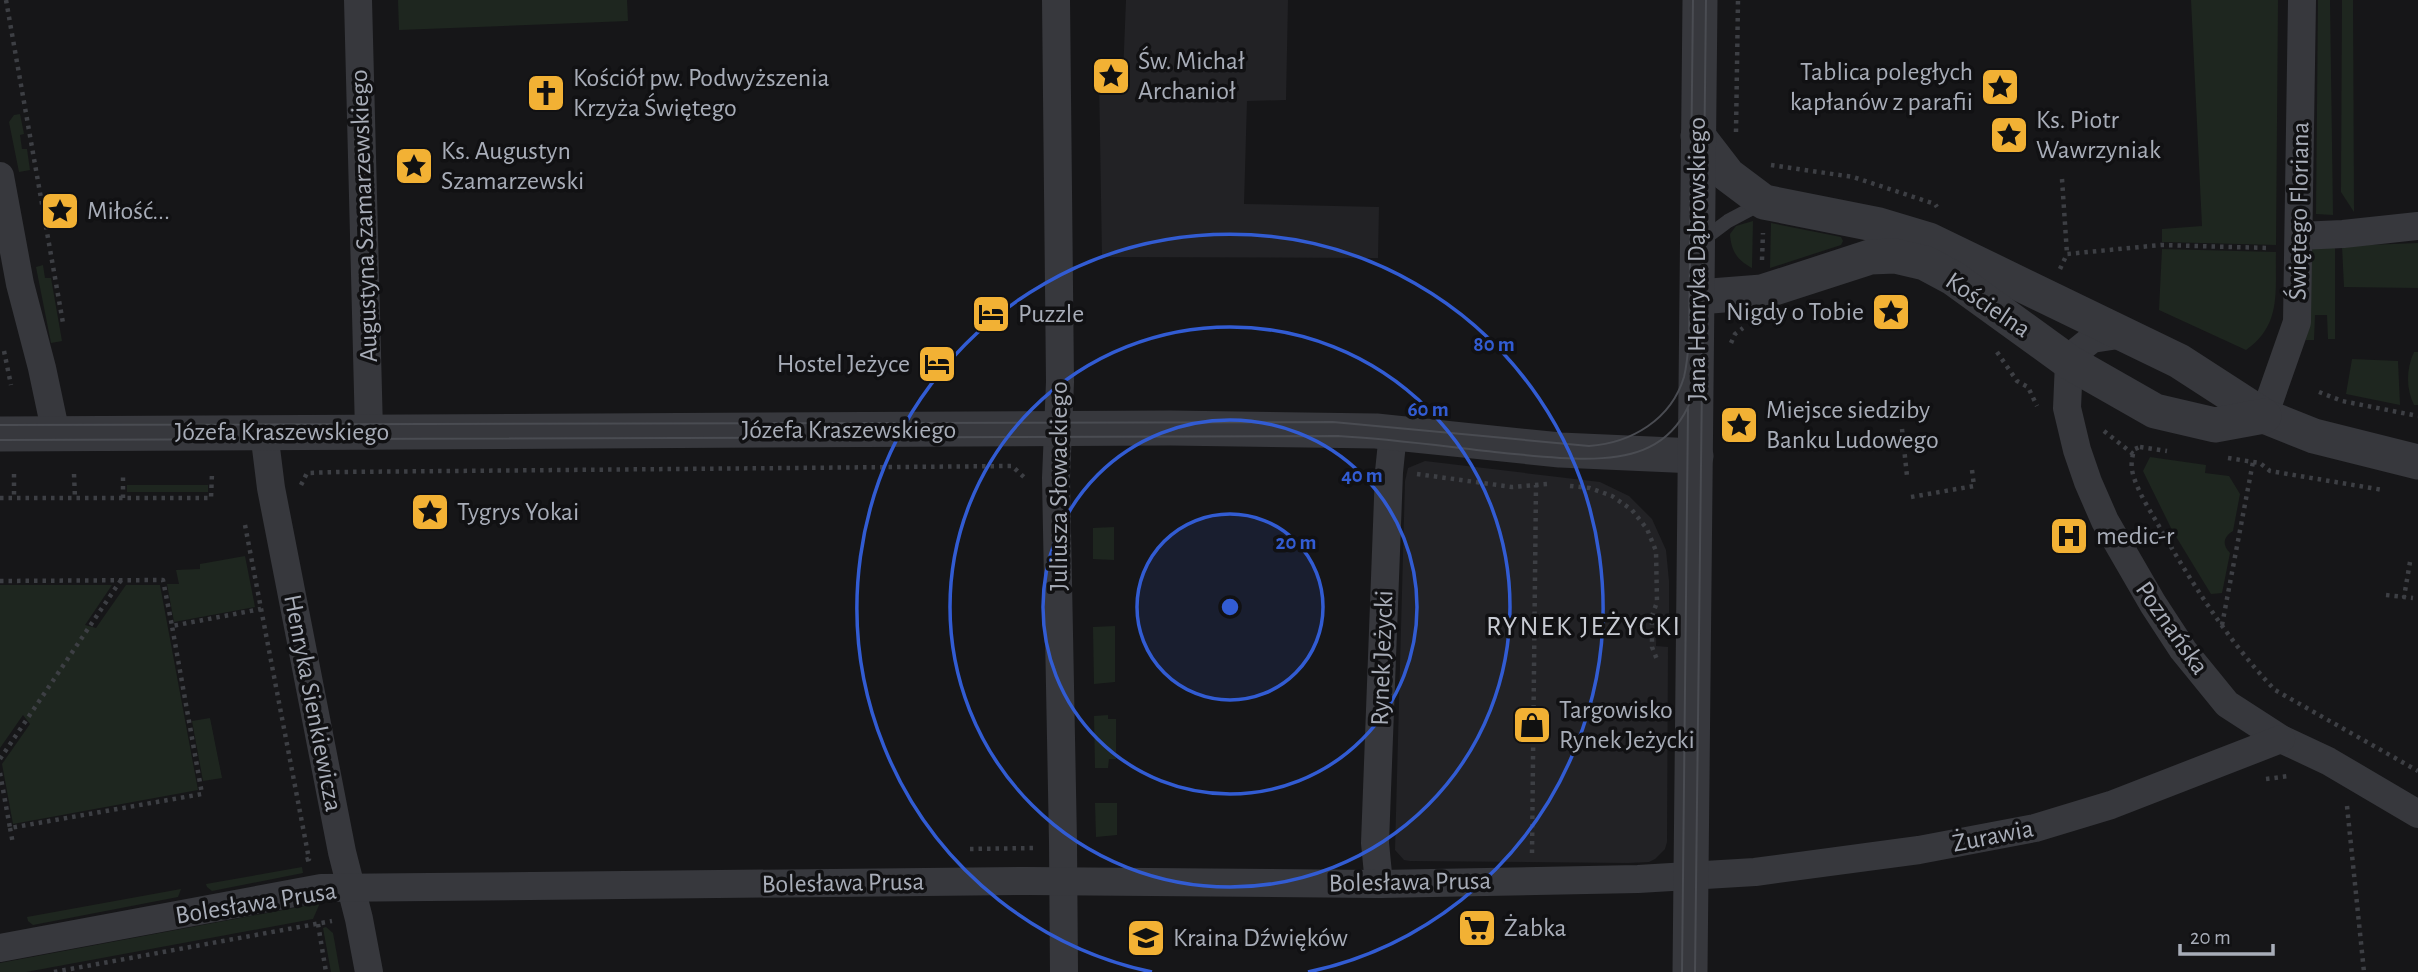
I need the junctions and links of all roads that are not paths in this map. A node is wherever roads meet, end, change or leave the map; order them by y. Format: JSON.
{"nodes":[{"id":1,"x":358,"y":0,"type":"edge"},
{"id":2,"x":1056,"y":0,"type":"edge"},
{"id":3,"x":1700,"y":0,"type":"edge"},
{"id":4,"x":2302,"y":0,"type":"edge"},
{"id":5,"x":1698,"y":136,"type":"junction"},
{"id":6,"x":0,"y":176,"type":"edge"},
{"id":7,"x":1763,"y":212,"type":"junction"},
{"id":8,"x":2418,"y":226,"type":"edge"},
{"id":9,"x":2298,"y":242,"type":"junction"},
{"id":10,"x":1698,"y":243,"type":"junction"},
{"id":11,"x":1698,"y":297,"type":"junction"},
{"id":12,"x":2125,"y":334,"type":"junction"},
{"id":13,"x":2069,"y":362,"type":"junction"},
{"id":14,"x":2264,"y":416,"type":"junction"},
{"id":15,"x":1060,"y":429,"type":"junction"},
{"id":16,"x":369,"y":431,"type":"junction"},
{"id":17,"x":264,"y":432,"type":"junction"},
{"id":18,"x":1393,"y":433,"type":"junction"},
{"id":19,"x":0,"y":434,"type":"edge"},
{"id":20,"x":56,"y":434,"type":"junction"},
{"id":21,"x":1696,"y":456,"type":"junction"},
{"id":22,"x":2418,"y":462,"type":"edge"},
{"id":23,"x":2281,"y":739,"type":"junction"},
{"id":24,"x":2418,"y":814,"type":"edge"},
{"id":25,"x":1691,"y":877,"type":"junction"},
{"id":26,"x":1064,"y":881,"type":"junction"},
{"id":27,"x":1379,"y":884,"type":"junction"},
{"id":28,"x":351,"y":889,"type":"junction"},
{"id":29,"x":0,"y":948,"type":"edge"},
{"id":30,"x":369,"y":972,"type":"edge"},
{"id":31,"x":1064,"y":972,"type":"edge"},
{"id":32,"x":1670,"y":972,"type":"edge"},
{"id":33,"x":1682,"y":972,"type":"edge"},
{"id":34,"x":1690,"y":972,"type":"edge"}],
"edges":[{"from":1,"to":16,"type":"street","name":"Augustyna Szamarzewskiego"},
{"from":2,"to":15,"type":"street","name":"Juliusza Słowackiego"},
{"from":3,"to":5,"type":"street","name":"Jana Henryka Dąbrowskiego"},
{"from":4,"to":9,"type":"street","name":"Świętego Floriana"},
{"from":5,"to":7,"type":"street","name":"Kościelna"},
{"from":5,"to":10,"type":"street","name":"Jana Henryka Dąbrowskiego"},
{"from":6,"to":20,"type":"street"},
{"from":7,"to":10,"type":"lane"},
{"from":7,"to":12,"type":"street","name":"Kościelna"},
{"from":8,"to":9,"type":"street"},
{"from":9,"to":14,"type":"street","name":"Świętego Floriana"},
{"from":10,"to":11,"type":"street","name":"Jana Henryka Dąbrowskiego"},
{"from":11,"to":13,"type":"street","name":"Kościelna"},
{"from":11,"to":21,"type":"street","name":"Jana Henryka Dąbrowskiego"},
{"from":12,"to":13,"type":"street"},
{"from":12,"to":14,"type":"street","name":"Kościelna"},
{"from":13,"to":14,"type":"street","name":"Kościelna"},
{"from":13,"to":23,"type":"street","name":"Poznańska"},
{"from":14,"to":22,"type":"street","name":"Kościelna"},
{"from":15,"to":16,"type":"street","name":"Józefa Kraszewskiego"},
{"from":15,"to":18,"type":"street","name":"Józefa Kraszewskiego"},
{"from":15,"to":26,"type":"street","name":"Juliusza Słowackiego"},
{"from":16,"to":17,"type":"street","name":"Józefa Kraszewskiego"},
{"from":17,"to":20,"type":"street","name":"Józefa Kraszewskiego"},
{"from":17,"to":28,"type":"street","name":"Henryka Sienkiewicza"},
{"from":18,"to":21,"type":"street","name":"Józefa Kraszewskiego"},
{"from":18,"to":27,"type":"street","name":"Rynek Jeżycki"},
{"from":19,"to":20,"type":"street","name":"Józefa Kraszewskiego"},
{"from":21,"to":25,"type":"street","name":"Jana Henryka Dąbrowskiego"},
{"from":23,"to":24,"type":"street","name":"Poznańska"},
{"from":23,"to":25,"type":"street","name":"Żurawia"},
{"from":25,"to":27,"type":"street","name":"Bolesława Prusa"},
{"from":25,"to":32,"type":"street","name":"Jana Henryka Dąbrowskiego"},
{"from":25,"to":33,"type":"lane"},
{"from":25,"to":34,"type":"street","name":"Jana Henryka Dąbrowskiego"},
{"from":26,"to":27,"type":"street","name":"Bolesława Prusa"},
{"from":26,"to":28,"type":"street","name":"Bolesława Prusa"},
{"from":26,"to":31,"type":"street","name":"Juliusza Słowackiego"},
{"from":28,"to":29,"type":"street","name":"Bolesława Prusa"},
{"from":28,"to":30,"type":"street","name":"Henryka Sienkiewicza"}]}
